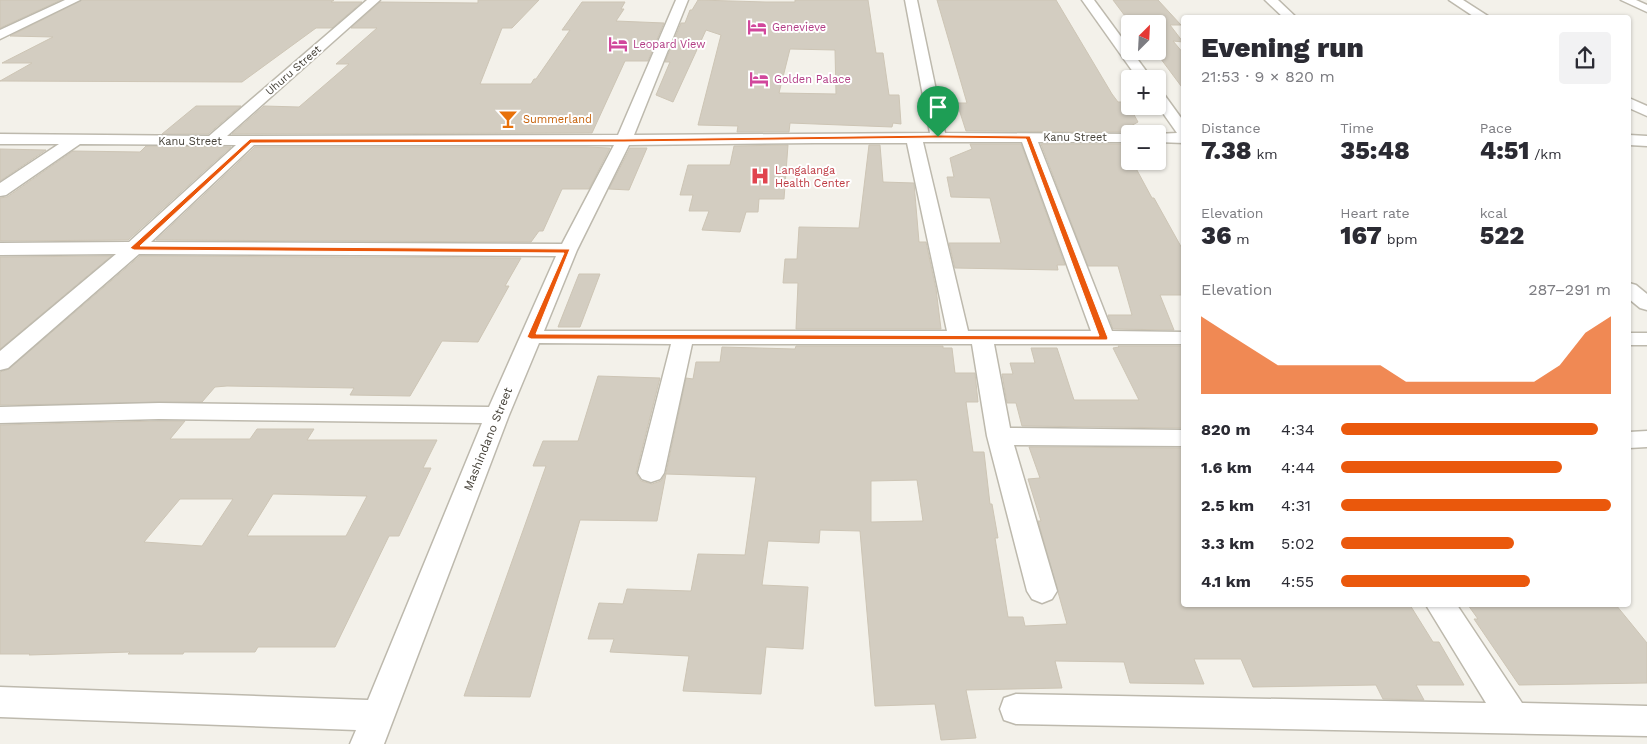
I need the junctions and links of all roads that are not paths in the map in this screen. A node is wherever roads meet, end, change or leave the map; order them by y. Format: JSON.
{"nodes":[{"id":1,"x":74,"y":0,"type":"edge"},
{"id":2,"x":374,"y":0,"type":"edge"},
{"id":3,"x":682,"y":0,"type":"edge"},
{"id":4,"x":911,"y":0,"type":"edge"},
{"id":5,"x":1088,"y":0,"type":"edge"},
{"id":6,"x":1271,"y":0,"type":"edge"},
{"id":7,"x":1455,"y":0,"type":"edge"},
{"id":8,"x":1627,"y":0,"type":"edge"},
{"id":9,"x":1647,"y":9,"type":"edge"},
{"id":10,"x":1288,"y":15,"type":"edge"},
{"id":11,"x":1480,"y":15,"type":"edge"},
{"id":12,"x":0,"y":35,"type":"edge"},
{"id":13,"x":1139,"y":70,"type":"edge"},
{"id":14,"x":1631,"y":103,"type":"edge"},
{"id":15,"x":1166,"y":107,"type":"edge"},
{"id":16,"x":1647,"y":112,"type":"edge"},
{"id":17,"x":1181,"y":129,"type":"edge"},
{"id":18,"x":914,"y":137,"type":"junction"},
{"id":19,"x":938,"y":137,"type":"junction"},
{"id":20,"x":1028,"y":137,"type":"junction"},
{"id":21,"x":1121,"y":138,"type":"edge"},
{"id":22,"x":1166,"y":138,"type":"edge"},
{"id":23,"x":1181,"y":138,"type":"edge"},
{"id":24,"x":0,"y":139,"type":"edge"},
{"id":25,"x":76,"y":140,"type":"junction"},
{"id":26,"x":624,"y":140,"type":"junction"},
{"id":27,"x":1631,"y":140,"type":"edge"},
{"id":28,"x":212,"y":141,"type":"junction"},
{"id":29,"x":250,"y":141,"type":"junction"},
{"id":30,"x":1647,"y":141,"type":"edge"},
{"id":31,"x":0,"y":191,"type":"edge"},
{"id":32,"x":134,"y":248,"type":"junction"},
{"id":33,"x":0,"y":249,"type":"edge"},
{"id":34,"x":568,"y":250,"type":"junction"},
{"id":35,"x":1631,"y":291,"type":"edge"},
{"id":36,"x":1647,"y":304,"type":"edge"},
{"id":37,"x":531,"y":337,"type":"junction"},
{"id":38,"x":683,"y":337,"type":"junction"},
{"id":39,"x":970,"y":338,"type":"junction"},
{"id":40,"x":1104,"y":338,"type":"junction"},
{"id":41,"x":1181,"y":338,"type":"edge"},
{"id":42,"x":1647,"y":339,"type":"edge"},
{"id":43,"x":1631,"y":340,"type":"edge"},
{"id":44,"x":0,"y":363,"type":"edge"},
{"id":45,"x":0,"y":415,"type":"edge"},
{"id":46,"x":497,"y":415,"type":"junction"},
{"id":47,"x":999,"y":436,"type":"junction"},
{"id":48,"x":1181,"y":438,"type":"edge"},
{"id":49,"x":1647,"y":439,"type":"edge"},
{"id":50,"x":1631,"y":440,"type":"edge"},
{"id":51,"x":651,"y":473,"type":"dead end"},
{"id":52,"x":1042,"y":591,"type":"dead end"},
{"id":53,"x":1442,"y":607,"type":"edge"},
{"id":54,"x":0,"y":702,"type":"edge"},
{"id":55,"x":1016,"y":709,"type":"dead end"},
{"id":56,"x":1514,"y":719,"type":"junction"},
{"id":57,"x":1647,"y":721,"type":"edge"},
{"id":58,"x":373,"y":730,"type":"edge"}],
"edges":[{"from":1,"to":12,"type":"street"},
{"from":2,"to":28,"type":"street","name":"Uhuru Street"},
{"from":3,"to":26,"type":"street","name":"Mashindano Street"},
{"from":4,"to":19,"type":"street"},
{"from":5,"to":13,"type":"street"},
{"from":6,"to":10,"type":"street"},
{"from":7,"to":11,"type":"street"},
{"from":8,"to":9,"type":"street"},
{"from":14,"to":16,"type":"street"},
{"from":15,"to":17,"type":"street"},
{"from":18,"to":19,"type":"street","name":"Kanu Street"},
{"from":18,"to":26,"type":"street","name":"Kanu Street"},
{"from":18,"to":39,"type":"street"},
{"from":19,"to":20,"type":"street","name":"Kanu Street"},
{"from":20,"to":21,"type":"street","name":"Kanu Street"},
{"from":20,"to":40,"type":"street"},
{"from":22,"to":23,"type":"street"},
{"from":24,"to":25,"type":"street","name":"Kanu Street"},
{"from":25,"to":28,"type":"street","name":"Kanu Street"},
{"from":25,"to":31,"type":"street"},
{"from":26,"to":29,"type":"street","name":"Kanu Street"},
{"from":26,"to":34,"type":"street","name":"Mashindano Street"},
{"from":27,"to":30,"type":"street"},
{"from":28,"to":29,"type":"street","name":"Kanu Street"},
{"from":29,"to":32,"type":"street"},
{"from":32,"to":33,"type":"street"},
{"from":32,"to":34,"type":"street"},
{"from":32,"to":44,"type":"street"},
{"from":34,"to":37,"type":"street","name":"Mashindano Street"},
{"from":35,"to":36,"type":"street"},
{"from":37,"to":38,"type":"street"},
{"from":37,"to":46,"type":"street","name":"Mashindano Street"},
{"from":38,"to":39,"type":"street"},
{"from":38,"to":51,"type":"street"},
{"from":39,"to":40,"type":"street"},
{"from":39,"to":47,"type":"street"},
{"from":40,"to":41,"type":"street"},
{"from":42,"to":43,"type":"street"},
{"from":45,"to":46,"type":"street"},
{"from":46,"to":58,"type":"street","name":"Mashindano Street"},
{"from":47,"to":48,"type":"street"},
{"from":47,"to":52,"type":"street"},
{"from":49,"to":50,"type":"street"},
{"from":53,"to":56,"type":"street"},
{"from":54,"to":58,"type":"street"},
{"from":55,"to":56,"type":"street"},
{"from":56,"to":57,"type":"street"}]}
